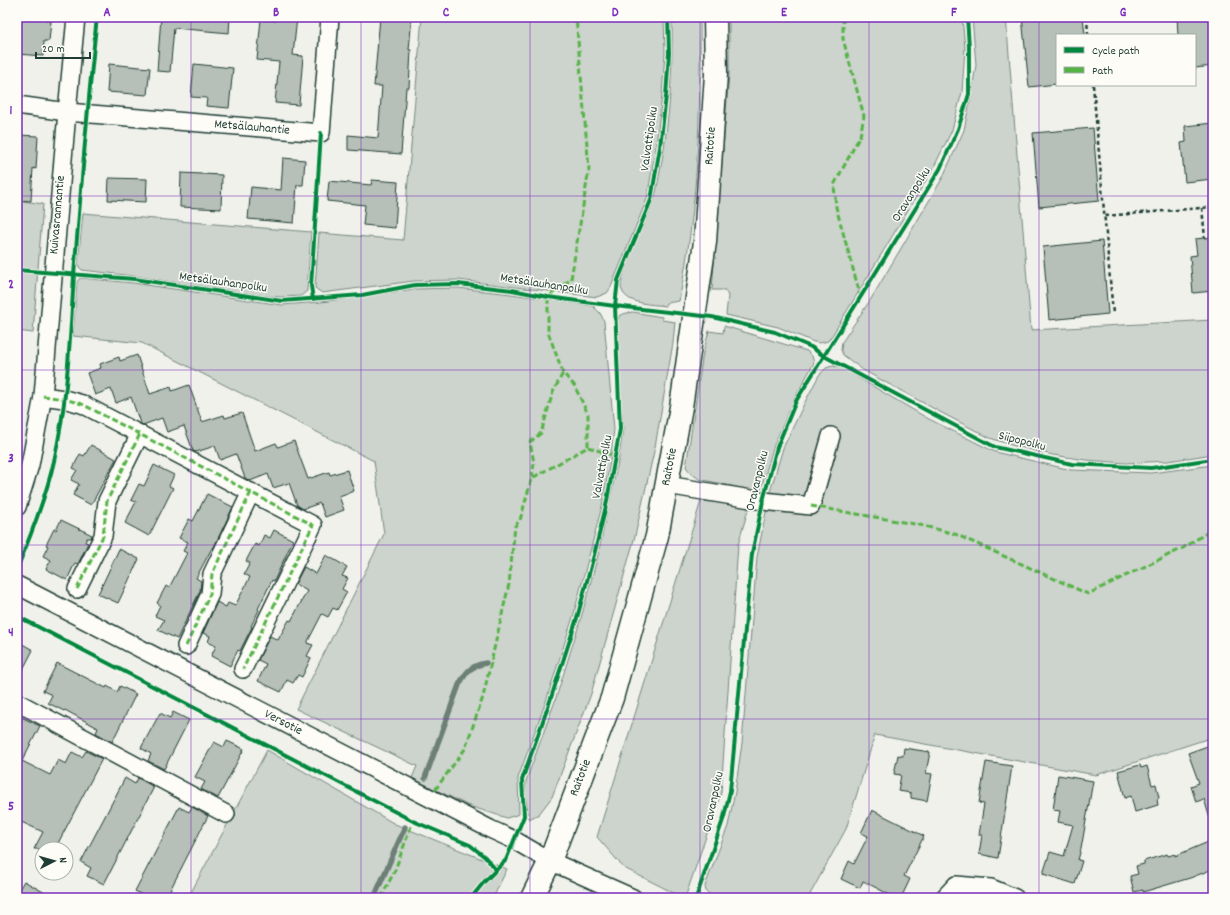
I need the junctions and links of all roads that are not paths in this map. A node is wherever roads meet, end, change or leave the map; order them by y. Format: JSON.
{"nodes":[{"id":1,"x":76,"y":17,"type":"edge"},
{"id":2,"x":330,"y":17,"type":"edge"},
{"id":3,"x":715,"y":17,"type":"edge"},
{"id":4,"x":17,"y":105,"type":"edge"},
{"id":5,"x":67,"y":112,"type":"junction"},
{"id":6,"x":43,"y":396,"type":"junction"},
{"id":7,"x":140,"y":434,"type":"junction"},
{"id":8,"x":832,"y":436,"type":"dead end"},
{"id":9,"x":667,"y":485,"type":"junction"},
{"id":10,"x":251,"y":492,"type":"junction"},
{"id":11,"x":17,"y":507,"type":"edge"},
{"id":12,"x":17,"y":585,"type":"edge"},
{"id":13,"x":77,"y":589,"type":"dead end"},
{"id":14,"x":186,"y":646,"type":"dead end"},
{"id":15,"x":243,"y":670,"type":"dead end"},
{"id":16,"x":17,"y":702,"type":"edge"},
{"id":17,"x":226,"y":814,"type":"dead end"},
{"id":18,"x":550,"y":860,"type":"junction"},
{"id":19,"x":532,"y":898,"type":"edge"},
{"id":20,"x":633,"y":898,"type":"edge"},
{"id":21,"x":944,"y":898,"type":"edge"},
{"id":22,"x":1015,"y":898,"type":"edge"}],
"edges":[{"from":1,"to":5,"type":"street","name":"Kuivasrannantie"},
{"from":2,"to":5,"type":"street","name":"Metsälauhantie"},
{"from":3,"to":9,"type":"main road","name":"Raitotie"},
{"from":4,"to":5,"type":"street"},
{"from":5,"to":6,"type":"street","name":"Kuivasrannantie"},
{"from":6,"to":7,"type":"street"},
{"from":6,"to":11,"type":"street","name":"Kuivasrannantie"},
{"from":7,"to":10,"type":"street"},
{"from":7,"to":13,"type":"street"},
{"from":8,"to":9,"type":"street"},
{"from":9,"to":18,"type":"main road","name":"Raitotie"},
{"from":10,"to":14,"type":"street"},
{"from":10,"to":15,"type":"street"},
{"from":12,"to":18,"type":"street","name":"Versotie"},
{"from":16,"to":17,"type":"street"},
{"from":18,"to":19,"type":"main road","name":"Raitotie"},
{"from":18,"to":20,"type":"street","name":"Versotie"},
{"from":21,"to":22,"type":"street"}]}
